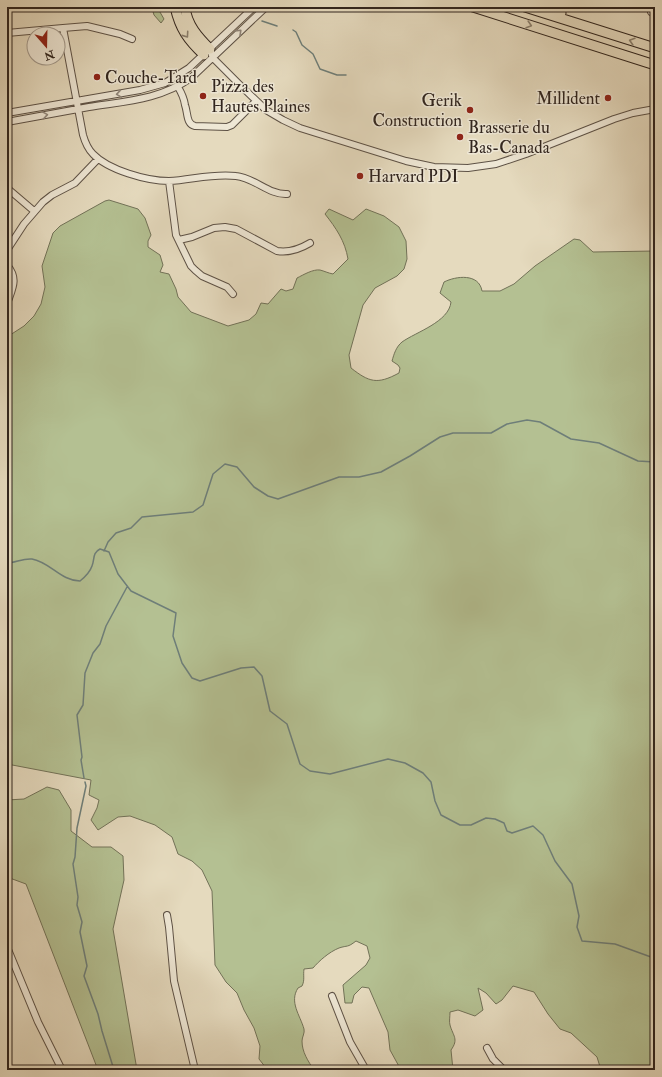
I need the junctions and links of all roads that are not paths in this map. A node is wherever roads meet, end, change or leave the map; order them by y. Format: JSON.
{"nodes":[{"id":1,"x":175,"y":7,"type":"edge"},
{"id":2,"x":185,"y":7,"type":"edge"},
{"id":3,"x":254,"y":7,"type":"edge"},
{"id":4,"x":266,"y":7,"type":"edge"},
{"id":5,"x":473,"y":7,"type":"edge"},
{"id":6,"x":525,"y":7,"type":"edge"},
{"id":7,"x":547,"y":7,"type":"edge"},
{"id":8,"x":66,"y":28,"type":"edge"},
{"id":9,"x":26,"y":31,"type":"edge"},
{"id":10,"x":7,"y":33,"type":"edge"},
{"id":11,"x":610,"y":34,"type":"junction"},
{"id":12,"x":132,"y":39,"type":"dead end"},
{"id":13,"x":66,"y":45,"type":"edge"},
{"id":14,"x":655,"y":48,"type":"edge"},
{"id":15,"x":209,"y":54,"type":"junction"},
{"id":16,"x":655,"y":65,"type":"edge"},
{"id":17,"x":178,"y":87,"type":"junction"},
{"id":18,"x":76,"y":101,"type":"junction"},
{"id":19,"x":256,"y":101,"type":"junction"},
{"id":20,"x":78,"y":109,"type":"junction"},
{"id":21,"x":655,"y":109,"type":"edge"},
{"id":22,"x":7,"y":113,"type":"edge"},
{"id":23,"x":7,"y":122,"type":"edge"},
{"id":24,"x":98,"y":159,"type":"junction"},
{"id":25,"x":168,"y":181,"type":"junction"},
{"id":26,"x":7,"y":188,"type":"edge"},
{"id":27,"x":287,"y":194,"type":"dead end"},
{"id":28,"x":34,"y":211,"type":"junction"},
{"id":29,"x":179,"y":240,"type":"junction"},
{"id":30,"x":310,"y":243,"type":"dead end"},
{"id":31,"x":7,"y":250,"type":"edge"},
{"id":32,"x":7,"y":265,"type":"edge"},
{"id":33,"x":233,"y":294,"type":"dead end"},
{"id":34,"x":7,"y":304,"type":"edge"},
{"id":35,"x":166,"y":916,"type":"dead end"},
{"id":36,"x":7,"y":946,"type":"edge"},
{"id":37,"x":332,"y":996,"type":"dead end"},
{"id":38,"x":487,"y":1048,"type":"dead end"},
{"id":39,"x":62,"y":1070,"type":"edge"},
{"id":40,"x":195,"y":1070,"type":"edge"},
{"id":41,"x":366,"y":1070,"type":"edge"},
{"id":42,"x":504,"y":1070,"type":"edge"}],
"edges":[{"from":1,"to":15,"type":"highway","one_way":true},
{"from":2,"to":15,"type":"highway"},
{"from":3,"to":15,"type":"street"},
{"from":15,"to":4,"type":"street","one_way":true},
{"from":5,"to":16,"type":"highway","one_way":true},
{"from":6,"to":11,"type":"highway"},
{"from":7,"to":11,"type":"highway"},
{"from":8,"to":12,"type":"street"},
{"from":9,"to":10,"type":"street"},
{"from":14,"to":11,"type":"highway","one_way":true},
{"from":13,"to":18,"type":"street"},
{"from":15,"to":17,"type":"street"},
{"from":15,"to":18,"type":"street","one_way":true},
{"from":15,"to":19,"type":"street"},
{"from":17,"to":19,"type":"street"},
{"from":17,"to":20,"type":"street"},
{"from":18,"to":20,"type":"street"},
{"from":18,"to":22,"type":"street"},
{"from":19,"to":21,"type":"street"},
{"from":23,"to":20,"type":"street","one_way":true},
{"from":20,"to":24,"type":"street"},
{"from":24,"to":25,"type":"street"},
{"from":24,"to":28,"type":"street"},
{"from":25,"to":27,"type":"street"},
{"from":25,"to":29,"type":"street"},
{"from":26,"to":28,"type":"street"},
{"from":28,"to":31,"type":"street"},
{"from":29,"to":30,"type":"street"},
{"from":29,"to":33,"type":"street"},
{"from":32,"to":34,"type":"street"},
{"from":35,"to":40,"type":"street"},
{"from":36,"to":39,"type":"street"},
{"from":37,"to":41,"type":"street"},
{"from":38,"to":42,"type":"street"}]}
